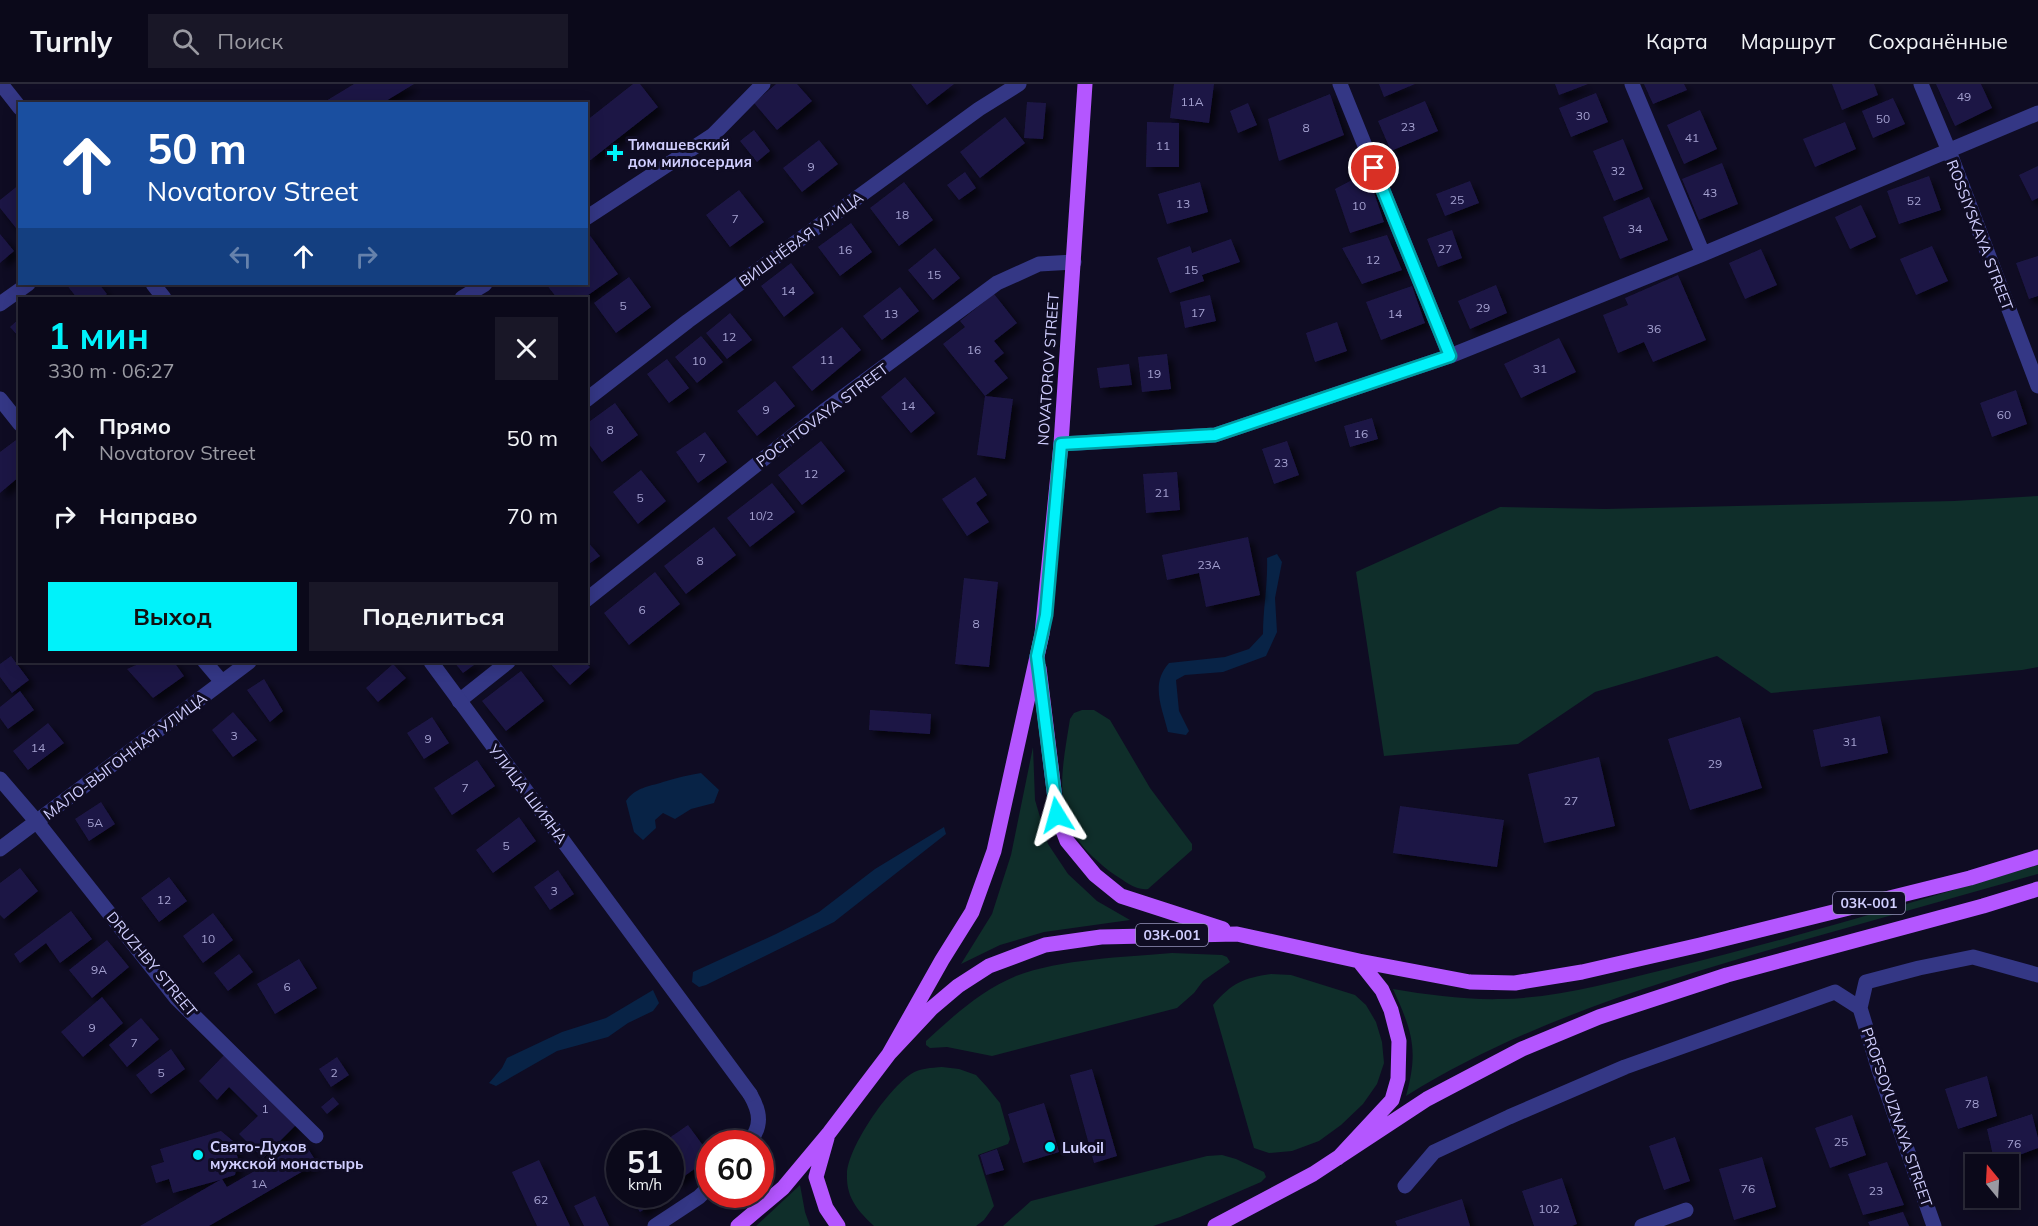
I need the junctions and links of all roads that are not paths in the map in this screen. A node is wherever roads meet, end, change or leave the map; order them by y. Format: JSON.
{"nodes":[{"id":1,"x":1,"y":84,"type":"edge"},
{"id":2,"x":763,"y":84,"type":"edge"},
{"id":3,"x":1019,"y":84,"type":"edge"},
{"id":4,"x":1085,"y":84,"type":"edge"},
{"id":5,"x":1340,"y":84,"type":"edge"},
{"id":6,"x":1632,"y":84,"type":"edge"},
{"id":7,"x":1921,"y":84,"type":"edge"},
{"id":8,"x":18,"y":105,"type":"edge"},
{"id":9,"x":2038,"y":113,"type":"edge"},
{"id":10,"x":1949,"y":151,"type":"junction"},
{"id":11,"x":588,"y":217,"type":"edge"},
{"id":12,"x":1703,"y":254,"type":"junction"},
{"id":13,"x":1074,"y":262,"type":"junction"},
{"id":14,"x":26,"y":285,"type":"edge"},
{"id":15,"x":154,"y":285,"type":"edge"},
{"id":16,"x":483,"y":285,"type":"edge"},
{"id":17,"x":163,"y":297,"type":"edge"},
{"id":18,"x":464,"y":297,"type":"edge"},
{"id":19,"x":0,"y":304,"type":"edge"},
{"id":20,"x":1450,"y":356,"type":"junction"},
{"id":21,"x":2038,"y":386,"type":"edge"},
{"id":22,"x":588,"y":398,"type":"edge"},
{"id":23,"x":0,"y":399,"type":"edge"},
{"id":24,"x":18,"y":422,"type":"edge"},
{"id":25,"x":1061,"y":444,"type":"junction"},
{"id":26,"x":588,"y":598,"type":"edge"},
{"id":27,"x":1037,"y":656,"type":"junction"},
{"id":28,"x":206,"y":663,"type":"edge"},
{"id":29,"x":248,"y":663,"type":"edge"},
{"id":30,"x":432,"y":663,"type":"edge"},
{"id":31,"x":507,"y":663,"type":"edge"},
{"id":32,"x":222,"y":682,"type":"junction"},
{"id":33,"x":459,"y":700,"type":"junction"},
{"id":34,"x":0,"y":779,"type":"edge"},
{"id":35,"x":37,"y":822,"type":"junction"},
{"id":36,"x":0,"y":849,"type":"edge"},
{"id":37,"x":2038,"y":857,"type":"edge"},
{"id":38,"x":2038,"y":889,"type":"edge"},
{"id":39,"x":1237,"y":934,"type":"junction"},
{"id":40,"x":1359,"y":961,"type":"junction"},
{"id":41,"x":2038,"y":975,"type":"edge"},
{"id":42,"x":1860,"y":1008,"type":"junction"},
{"id":43,"x":889,"y":1054,"type":"junction"},
{"id":44,"x":758,"y":1130,"type":"edge"},
{"id":45,"x":829,"y":1133,"type":"junction"},
{"id":46,"x":316,"y":1136,"type":"dead end"},
{"id":47,"x":1338,"y":1158,"type":"junction"},
{"id":48,"x":1405,"y":1186,"type":"dead end"},
{"id":49,"x":696,"y":1199,"type":"edge"},
{"id":50,"x":1686,"y":1210,"type":"dead end"},
{"id":51,"x":655,"y":1226,"type":"edge"},
{"id":52,"x":738,"y":1226,"type":"edge"},
{"id":53,"x":838,"y":1226,"type":"edge"},
{"id":54,"x":1215,"y":1226,"type":"edge"},
{"id":55,"x":1642,"y":1226,"type":"edge"},
{"id":56,"x":1934,"y":1226,"type":"edge"}],
"edges":[{"from":1,"to":8,"type":"street"},
{"from":2,"to":11,"type":"street"},
{"from":3,"to":22,"type":"street","name":"ВИШНЁВАЯ УЛИЦА"},
{"from":4,"to":13,"type":"main road","name":"NOVATOROV STREET"},
{"from":5,"to":20,"type":"street"},
{"from":6,"to":12,"type":"street"},
{"from":7,"to":10,"type":"street","name":"ROSSIYSKAYA STREET"},
{"from":9,"to":10,"type":"street"},
{"from":10,"to":12,"type":"street"},
{"from":10,"to":21,"type":"street","name":"ROSSIYSKAYA STREET"},
{"from":12,"to":20,"type":"street"},
{"from":13,"to":25,"type":"main road","name":"NOVATOROV STREET"},
{"from":13,"to":26,"type":"street","name":"POCHTOVAYA STREET"},
{"from":14,"to":19,"type":"street"},
{"from":15,"to":17,"type":"street"},
{"from":16,"to":18,"type":"street"},
{"from":20,"to":25,"type":"street"},
{"from":23,"to":24,"type":"street"},
{"from":25,"to":27,"type":"main road","name":"NOVATOROV STREET"},
{"from":27,"to":39,"type":"main road"},
{"from":27,"to":43,"type":"main road","name":"NOVATOROV STREET"},
{"from":28,"to":32,"type":"street"},
{"from":29,"to":32,"type":"street","name":"МАЛО-ВЫГОННАЯ УЛИЦА"},
{"from":30,"to":33,"type":"street","name":"УЛИЦА ШИЯНА"},
{"from":31,"to":33,"type":"street"},
{"from":32,"to":35,"type":"street","name":"МАЛО-ВЫГОННАЯ УЛИЦА"},
{"from":33,"to":44,"type":"street","name":"УЛИЦА ШИЯНА"},
{"from":34,"to":35,"type":"street","name":"DRUZHBY STREET"},
{"from":35,"to":36,"type":"street","name":"МАЛО-ВЫГОННАЯ УЛИЦА"},
{"from":35,"to":46,"type":"street","name":"DRUZHBY STREET"},
{"from":37,"to":40,"type":"main road","number":"03К-001"},
{"from":38,"to":47,"type":"main road","number":"03К-001"},
{"from":39,"to":40,"type":"main road","number":"03К-001"},
{"from":39,"to":43,"type":"main road","number":"03К-001"},
{"from":40,"to":47,"type":"main road","number":"03К-001"},
{"from":41,"to":42,"type":"street"},
{"from":42,"to":48,"type":"street"},
{"from":42,"to":56,"type":"street","name":"PROFSOYUZNAYA STREET"},
{"from":43,"to":45,"type":"main road","number":"03К-001"},
{"from":45,"to":52,"type":"main road","number":"03К-001"},
{"from":45,"to":53,"type":"main road","number":"03К-001"},
{"from":47,"to":54,"type":"main road","number":"03К-001"},
{"from":49,"to":51,"type":"street"},
{"from":50,"to":55,"type":"street"}]}
